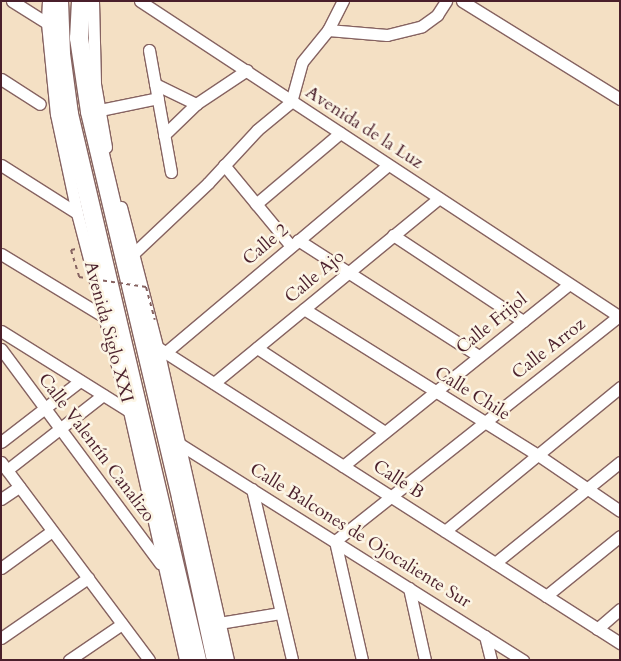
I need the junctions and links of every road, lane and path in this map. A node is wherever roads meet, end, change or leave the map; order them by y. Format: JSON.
{"nodes":[{"id":1,"x":12,"y":1,"type":"edge"},
{"id":2,"x":48,"y":1,"type":"edge"},
{"id":3,"x":59,"y":1,"type":"edge"},
{"id":4,"x":140,"y":1,"type":"edge"},
{"id":5,"x":343,"y":1,"type":"edge"},
{"id":6,"x":446,"y":1,"type":"edge"},
{"id":7,"x":462,"y":1,"type":"edge"},
{"id":8,"x":81,"y":3,"type":"edge"},
{"id":9,"x":46,"y":23,"type":"junction"},
{"id":10,"x":328,"y":30,"type":"junction"},
{"id":11,"x":149,"y":50,"type":"dead end"},
{"id":12,"x":248,"y":70,"type":"junction"},
{"id":13,"x":1,"y":79,"type":"edge"},
{"id":14,"x":155,"y":84,"type":"junction"},
{"id":15,"x":158,"y":98,"type":"junction"},
{"id":16,"x":620,"y":99,"type":"edge"},
{"id":17,"x":292,"y":102,"type":"junction"},
{"id":18,"x":40,"y":104,"type":"dead end"},
{"id":19,"x":196,"y":104,"type":"junction"},
{"id":20,"x":100,"y":110,"type":"junction"},
{"id":21,"x":340,"y":133,"type":"junction"},
{"id":22,"x":164,"y":135,"type":"junction"},
{"id":23,"x":388,"y":164,"type":"junction"},
{"id":24,"x":1,"y":165,"type":"edge"},
{"id":25,"x":224,"y":165,"type":"junction"},
{"id":26,"x":171,"y":172,"type":"dead end"},
{"id":27,"x":439,"y":198,"type":"junction"},
{"id":28,"x":256,"y":204,"type":"junction"},
{"id":29,"x":77,"y":213,"type":"junction"},
{"id":30,"x":393,"y":235,"type":"junction"},
{"id":31,"x":295,"y":243,"type":"junction"},
{"id":32,"x":71,"y":250,"type":"dead end"},
{"id":33,"x":134,"y":253,"type":"junction"},
{"id":34,"x":1,"y":254,"type":"edge"},
{"id":35,"x":348,"y":272,"type":"junction"},
{"id":36,"x":569,"y":284,"type":"junction"},
{"id":37,"x":304,"y":309,"type":"junction"},
{"id":38,"x":109,"y":316,"type":"junction"},
{"id":39,"x":619,"y":316,"type":"edge"},
{"id":40,"x":156,"y":320,"type":"dead end"},
{"id":41,"x":523,"y":321,"type":"junction"},
{"id":42,"x":1,"y":331,"type":"edge"},
{"id":43,"x":257,"y":348,"type":"junction"},
{"id":44,"x":1,"y":350,"type":"edge"},
{"id":45,"x":162,"y":350,"type":"junction"},
{"id":46,"x":479,"y":356,"type":"junction"},
{"id":47,"x":80,"y":381,"type":"junction"},
{"id":48,"x":214,"y":383,"type":"junction"},
{"id":49,"x":620,"y":387,"type":"edge"},
{"id":50,"x":436,"y":392,"type":"junction"},
{"id":51,"x":103,"y":395,"type":"junction"},
{"id":52,"x":44,"y":409,"type":"junction"},
{"id":53,"x":129,"y":411,"type":"junction"},
{"id":54,"x":485,"y":422,"type":"junction"},
{"id":55,"x":59,"y":429,"type":"junction"},
{"id":56,"x":385,"y":432,"type":"junction"},
{"id":57,"x":1,"y":442,"type":"edge"},
{"id":58,"x":178,"y":443,"type":"junction"},
{"id":59,"x":143,"y":454,"type":"junction"},
{"id":60,"x":538,"y":455,"type":"junction"},
{"id":61,"x":620,"y":462,"type":"edge"},
{"id":62,"x":4,"y":466,"type":"edge"},
{"id":63,"x":343,"y":466,"type":"junction"},
{"id":64,"x":20,"y":487,"type":"junction"},
{"id":65,"x":588,"y":488,"type":"junction"},
{"id":66,"x":252,"y":489,"type":"junction"},
{"id":67,"x":181,"y":497,"type":"junction"},
{"id":68,"x":391,"y":497,"type":"junction"},
{"id":69,"x":1,"y":500,"type":"edge"},
{"id":70,"x":193,"y":511,"type":"junction"},
{"id":71,"x":620,"y":511,"type":"edge"},
{"id":72,"x":52,"y":531,"type":"junction"},
{"id":73,"x":446,"y":532,"type":"junction"},
{"id":74,"x":620,"y":536,"type":"edge"},
{"id":75,"x":335,"y":541,"type":"junction"},
{"id":76,"x":495,"y":563,"type":"junction"},
{"id":77,"x":163,"y":567,"type":"junction"},
{"id":78,"x":1,"y":568,"type":"edge"},
{"id":79,"x":88,"y":578,"type":"junction"},
{"id":80,"x":409,"y":588,"type":"junction"},
{"id":81,"x":546,"y":596,"type":"junction"},
{"id":82,"x":620,"y":610,"type":"edge"},
{"id":83,"x":280,"y":613,"type":"junction"},
{"id":84,"x":219,"y":623,"type":"junction"},
{"id":85,"x":122,"y":624,"type":"junction"},
{"id":86,"x":597,"y":628,"type":"junction"},
{"id":87,"x":485,"y":636,"type":"junction"},
{"id":88,"x":1,"y":638,"type":"edge"},
{"id":89,"x":620,"y":643,"type":"edge"},
{"id":90,"x":185,"y":644,"type":"edge"},
{"id":91,"x":69,"y":660,"type":"edge"},
{"id":92,"x":149,"y":660,"type":"edge"},
{"id":93,"x":197,"y":660,"type":"edge"},
{"id":94,"x":216,"y":660,"type":"edge"},
{"id":95,"x":228,"y":660,"type":"edge"},
{"id":96,"x":292,"y":660,"type":"edge"},
{"id":97,"x":362,"y":660,"type":"edge"},
{"id":98,"x":425,"y":660,"type":"edge"},
{"id":99,"x":491,"y":660,"type":"edge"},
{"id":100,"x":522,"y":660,"type":"edge"}],
"edges":[{"from":1,"to":9,"type":"street"},
{"from":2,"to":9,"type":"street","name":"Avenida Siglo XXI"},
{"from":3,"to":38,"type":"highway","name":"Avenida Siglo XXI"},
{"from":4,"to":12,"type":"street","name":"Avenida de la Luz"},
{"from":5,"to":10,"type":"street"},
{"from":6,"to":10,"type":"street"},
{"from":7,"to":16,"type":"street"},
{"from":8,"to":20,"type":"street","name":"Avenida Siglo XXI"},
{"from":8,"to":67,"type":"highway","name":"Avenida Siglo XXI"},
{"from":9,"to":29,"type":"street","name":"Avenida Siglo XXI"},
{"from":10,"to":17,"type":"street"},
{"from":11,"to":14,"type":"street"},
{"from":12,"to":17,"type":"street","name":"Avenida de la Luz"},
{"from":12,"to":19,"type":"street"},
{"from":13,"to":18,"type":"street"},
{"from":14,"to":15,"type":"street"},
{"from":14,"to":19,"type":"street"},
{"from":15,"to":20,"type":"street"},
{"from":15,"to":22,"type":"street"},
{"from":17,"to":21,"type":"street","name":"Avenida de la Luz"},
{"from":17,"to":25,"type":"street"},
{"from":19,"to":22,"type":"street"},
{"from":20,"to":33,"type":"street","name":"Avenida Siglo XXI"},
{"from":21,"to":23,"type":"street","name":"Avenida de la Luz"},
{"from":21,"to":28,"type":"street"},
{"from":22,"to":26,"type":"street"},
{"from":23,"to":27,"type":"street","name":"Avenida de la Luz"},
{"from":23,"to":31,"type":"street","name":"Calle 2"},
{"from":24,"to":29,"type":"street"},
{"from":25,"to":28,"type":"street"},
{"from":25,"to":33,"type":"street"},
{"from":27,"to":30,"type":"street","name":"Calle Ajo"},
{"from":27,"to":36,"type":"street","name":"Avenida de la Luz"},
{"from":28,"to":31,"type":"street"},
{"from":29,"to":38,"type":"street","name":"Avenida Siglo XXI"},
{"from":30,"to":35,"type":"street","name":"Calle Ajo"},
{"from":30,"to":41,"type":"street"},
{"from":31,"to":35,"type":"street"},
{"from":31,"to":45,"type":"street","name":"Calle 2"},
{"from":32,"to":40,"type":"path","bridge":true},
{"from":33,"to":45,"type":"street","name":"Avenida Siglo XXI"},
{"from":34,"to":38,"type":"street"},
{"from":35,"to":37,"type":"street","name":"Calle Ajo"},
{"from":35,"to":46,"type":"street"},
{"from":36,"to":39,"type":"street","name":"Avenida de la Luz"},
{"from":36,"to":41,"type":"street","name":"Calle Frijol"},
{"from":37,"to":43,"type":"street","name":"Calle Ajo"},
{"from":37,"to":50,"type":"street","name":"Calle Chile"},
{"from":38,"to":53,"type":"street","name":"Avenida Siglo XXI"},
{"from":38,"to":59,"type":"highway","name":"Avenida Siglo XXI"},
{"from":39,"to":54,"type":"street","name":"Calle Arroz"},
{"from":41,"to":46,"type":"street","name":"Calle Frijol"},
{"from":42,"to":47,"type":"street"},
{"from":43,"to":48,"type":"street","name":"Calle Ajo"},
{"from":43,"to":56,"type":"street"},
{"from":44,"to":52,"type":"street","name":"Calle Valentín Canalizo"},
{"from":45,"to":48,"type":"street","name":"Calle B"},
{"from":45,"to":58,"type":"street","name":"Avenida Siglo XXI"},
{"from":46,"to":50,"type":"street","name":"Calle Frijol"},
{"from":47,"to":51,"type":"street"},
{"from":47,"to":52,"type":"street"},
{"from":48,"to":63,"type":"street","name":"Calle B"},
{"from":49,"to":60,"type":"street"},
{"from":50,"to":54,"type":"street","name":"Calle Chile"},
{"from":50,"to":56,"type":"street","name":"Calle Frijol"},
{"from":51,"to":53,"type":"street"},
{"from":51,"to":55,"type":"street"},
{"from":52,"to":55,"type":"street","name":"Calle Valentín Canalizo"},
{"from":52,"to":57,"type":"street"},
{"from":53,"to":59,"type":"street","name":"Avenida Siglo XXI"},
{"from":54,"to":60,"type":"street","name":"Calle Chile"},
{"from":54,"to":68,"type":"street","name":"Calle Arroz"},
{"from":55,"to":62,"type":"street"},
{"from":55,"to":77,"type":"street","name":"Calle Valentín Canalizo"},
{"from":56,"to":63,"type":"street","name":"Calle Frijol"},
{"from":58,"to":66,"type":"street","name":"Calle Balcones de Ojocaliente Sur"},
{"from":58,"to":70,"type":"street","name":"Avenida Siglo XXI"},
{"from":59,"to":77,"type":"street","name":"Avenida Siglo XXI"},
{"from":59,"to":90,"type":"highway","name":"Avenida Siglo XXI"},
{"from":60,"to":65,"type":"street","name":"Calle Chile"},
{"from":60,"to":73,"type":"street"},
{"from":61,"to":65,"type":"street"},
{"from":62,"to":64,"type":"street"},
{"from":63,"to":68,"type":"street","name":"Calle B"},
{"from":64,"to":69,"type":"street"},
{"from":64,"to":72,"type":"street"},
{"from":65,"to":71,"type":"street","name":"Calle Chile"},
{"from":65,"to":76,"type":"street"},
{"from":66,"to":75,"type":"street","name":"Calle Balcones de Ojocaliente Sur"},
{"from":66,"to":83,"type":"street"},
{"from":67,"to":70,"type":"highway"},
{"from":67,"to":94,"type":"highway","name":"Avenida Siglo XXI"},
{"from":68,"to":73,"type":"street","name":"Calle B"},
{"from":68,"to":75,"type":"street","name":"Calle Arroz"},
{"from":70,"to":84,"type":"street","name":"Avenida Siglo XXI"},
{"from":72,"to":78,"type":"street"},
{"from":72,"to":79,"type":"street"},
{"from":73,"to":76,"type":"street","name":"Calle B"},
{"from":74,"to":81,"type":"street"},
{"from":75,"to":80,"type":"street","name":"Calle Balcones de Ojocaliente Sur"},
{"from":75,"to":97,"type":"street"},
{"from":76,"to":81,"type":"street","name":"Calle B"},
{"from":77,"to":90,"type":"street","name":"Avenida Siglo XXI"},
{"from":79,"to":85,"type":"street"},
{"from":79,"to":88,"type":"street"},
{"from":80,"to":87,"type":"street","name":"Calle Balcones de Ojocaliente Sur"},
{"from":80,"to":98,"type":"street"},
{"from":81,"to":86,"type":"street","name":"Calle B"},
{"from":82,"to":86,"type":"street"},
{"from":83,"to":84,"type":"street"},
{"from":83,"to":96,"type":"street"},
{"from":84,"to":95,"type":"street","name":"Avenida Siglo XXI"},
{"from":85,"to":91,"type":"street"},
{"from":85,"to":92,"type":"street"},
{"from":86,"to":89,"type":"street","name":"Calle B"},
{"from":87,"to":99,"type":"street"},
{"from":87,"to":100,"type":"street","name":"Calle Balcones de Ojocaliente Sur"},
{"from":90,"to":93,"type":"highway","name":"Avenida Siglo XXI"}]}
